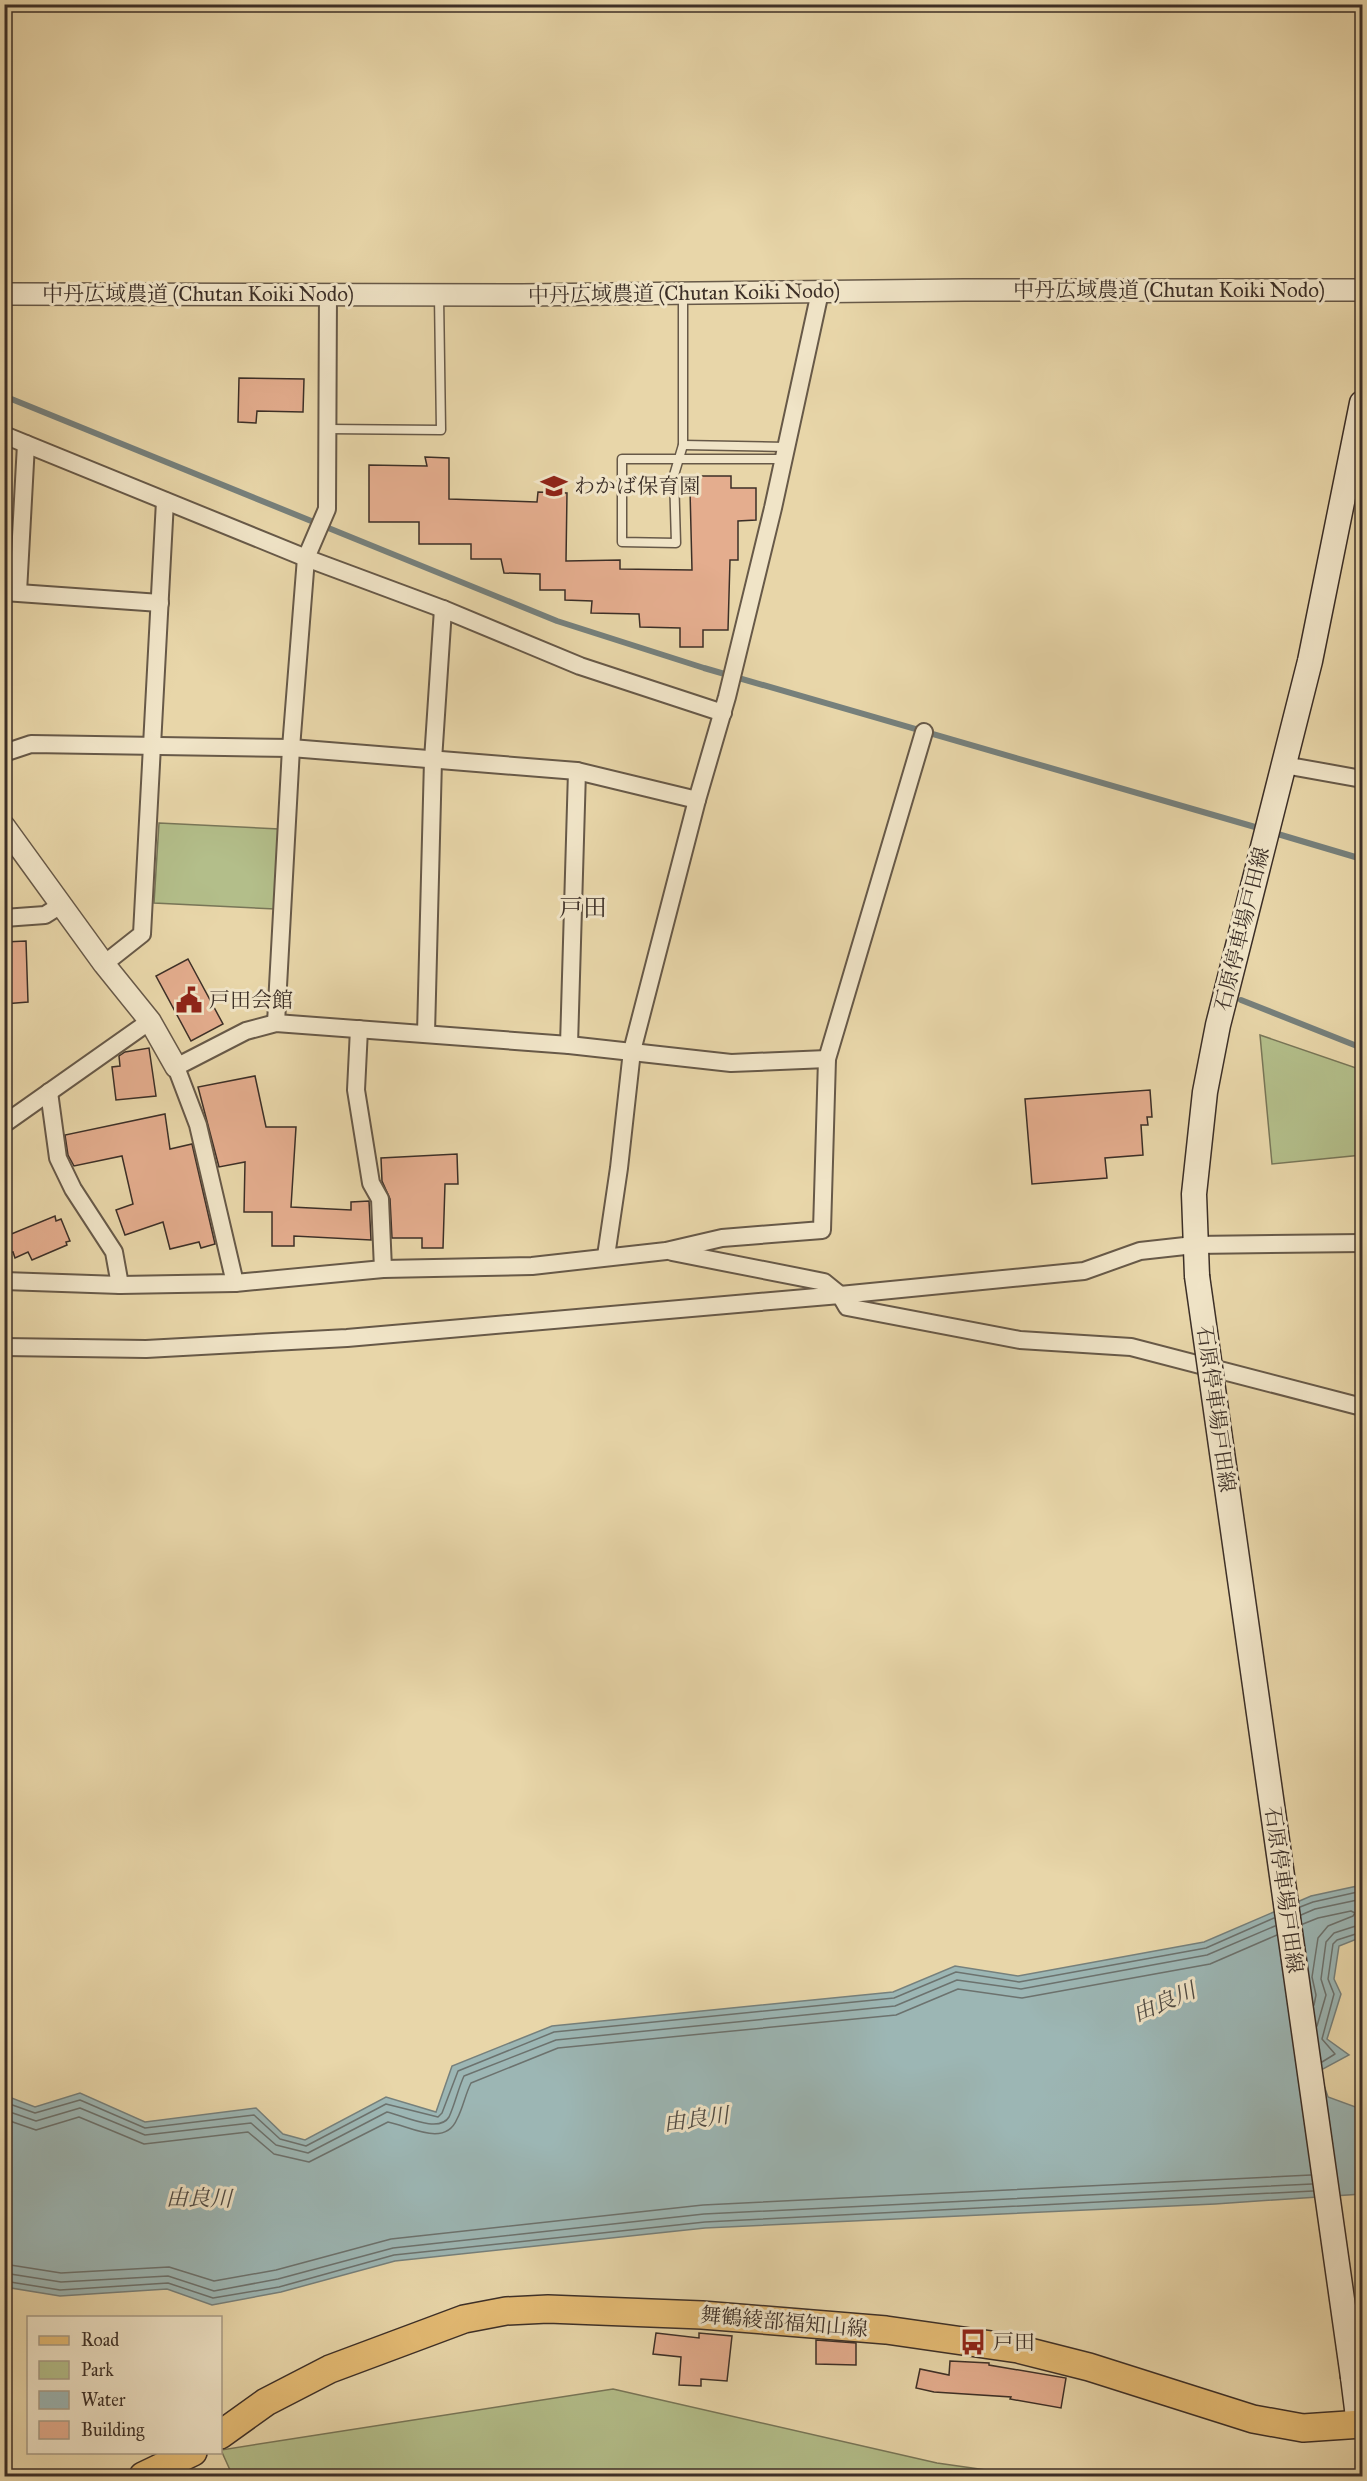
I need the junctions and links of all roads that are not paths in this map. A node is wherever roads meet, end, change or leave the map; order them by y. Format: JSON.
{"nodes":[{"id":1,"x":1362,"y":290,"type":"edge"},
{"id":2,"x":820,"y":292,"type":"junction"},
{"id":3,"x":684,"y":293,"type":"junction"},
{"id":4,"x":4,"y":294,"type":"edge"},
{"id":5,"x":328,"y":294,"type":"junction"},
{"id":6,"x":439,"y":294,"type":"junction"},
{"id":7,"x":1362,"y":403,"type":"edge"},
{"id":8,"x":327,"y":429,"type":"junction"},
{"id":9,"x":4,"y":435,"type":"edge"},
{"id":10,"x":26,"y":444,"type":"junction"},
{"id":11,"x":683,"y":446,"type":"junction"},
{"id":12,"x":785,"y":453,"type":"junction"},
{"id":13,"x":679,"y":460,"type":"junction"},
{"id":14,"x":165,"y":501,"type":"junction"},
{"id":15,"x":308,"y":552,"type":"junction"},
{"id":16,"x":11,"y":592,"type":"edge"},
{"id":17,"x":160,"y":603,"type":"junction"},
{"id":18,"x":443,"y":609,"type":"junction"},
{"id":19,"x":725,"y":705,"type":"junction"},
{"id":20,"x":924,"y":732,"type":"dead end"},
{"id":21,"x":153,"y":746,"type":"junction"},
{"id":22,"x":291,"y":748,"type":"junction"},
{"id":23,"x":4,"y":753,"type":"edge"},
{"id":24,"x":433,"y":760,"type":"junction"},
{"id":25,"x":1284,"y":765,"type":"junction"},
{"id":26,"x":577,"y":771,"type":"junction"},
{"id":27,"x":1362,"y":779,"type":"edge"},
{"id":28,"x":697,"y":800,"type":"junction"},
{"id":29,"x":4,"y":826,"type":"edge"},
{"id":30,"x":62,"y":905,"type":"junction"},
{"id":31,"x":4,"y":918,"type":"edge"},
{"id":32,"x":104,"y":964,"type":"junction"},
{"id":33,"x":150,"y":1021,"type":"junction"},
{"id":34,"x":276,"y":1023,"type":"junction"},
{"id":35,"x":358,"y":1029,"type":"junction"},
{"id":36,"x":426,"y":1033,"type":"junction"},
{"id":37,"x":569,"y":1045,"type":"junction"},
{"id":38,"x":632,"y":1051,"type":"junction"},
{"id":39,"x":827,"y":1059,"type":"junction"},
{"id":40,"x":176,"y":1066,"type":"junction"},
{"id":41,"x":49,"y":1092,"type":"junction"},
{"id":42,"x":4,"y":1124,"type":"edge"},
{"id":43,"x":1362,"y":1243,"type":"edge"},
{"id":44,"x":1194,"y":1245,"type":"junction"},
{"id":45,"x":666,"y":1251,"type":"junction"},
{"id":46,"x":606,"y":1256,"type":"junction"},
{"id":47,"x":383,"y":1269,"type":"junction"},
{"id":48,"x":4,"y":1281,"type":"edge"},
{"id":49,"x":235,"y":1283,"type":"junction"},
{"id":50,"x":120,"y":1285,"type":"junction"},
{"id":51,"x":840,"y":1295,"type":"junction"},
{"id":52,"x":4,"y":1347,"type":"edge"},
{"id":53,"x":1362,"y":1407,"type":"edge"},
{"id":54,"x":1361,"y":2425,"type":"edge"},
{"id":55,"x":222,"y":2434,"type":"edge"},
{"id":56,"x":189,"y":2454,"type":"edge"},
{"id":57,"x":142,"y":2476,"type":"edge"}],
"edges":[{"from":1,"to":2,"type":"street","name":"中丹広域農道 (Chutan Koiki Nodo)"},
{"from":2,"to":3,"type":"street","name":"中丹広域農道 (Chutan Koiki Nodo)"},
{"from":2,"to":12,"type":"street"},
{"from":3,"to":6,"type":"street","name":"中丹広域農道 (Chutan Koiki Nodo)"},
{"from":3,"to":11,"type":"lane"},
{"from":4,"to":5,"type":"street","name":"中丹広域農道 (Chutan Koiki Nodo)"},
{"from":5,"to":6,"type":"street","name":"中丹広域農道 (Chutan Koiki Nodo)"},
{"from":5,"to":8,"type":"street"},
{"from":6,"to":8,"type":"lane"},
{"from":7,"to":25,"type":"main road","name":"石原停車場戸田線"},
{"from":8,"to":15,"type":"street"},
{"from":9,"to":10,"type":"street"},
{"from":10,"to":14,"type":"street"},
{"from":10,"to":16,"type":"street"},
{"from":11,"to":12,"type":"lane"},
{"from":11,"to":13,"type":"lane"},
{"from":12,"to":13,"type":"lane"},
{"from":12,"to":19,"type":"street"},
{"from":13,"to":13,"type":"lane"},
{"from":14,"to":15,"type":"street"},
{"from":14,"to":17,"type":"street"},
{"from":15,"to":18,"type":"street"},
{"from":15,"to":22,"type":"street"},
{"from":16,"to":17,"type":"street"},
{"from":17,"to":21,"type":"street"},
{"from":18,"to":19,"type":"street"},
{"from":18,"to":24,"type":"street"},
{"from":19,"to":28,"type":"street"},
{"from":20,"to":39,"type":"street"},
{"from":21,"to":22,"type":"street"},
{"from":21,"to":23,"type":"street"},
{"from":21,"to":32,"type":"street"},
{"from":22,"to":24,"type":"street"},
{"from":22,"to":34,"type":"street"},
{"from":24,"to":26,"type":"street"},
{"from":24,"to":36,"type":"street"},
{"from":25,"to":27,"type":"street"},
{"from":25,"to":44,"type":"main road","name":"石原停車場戸田線"},
{"from":26,"to":28,"type":"street"},
{"from":26,"to":37,"type":"street"},
{"from":28,"to":38,"type":"street"},
{"from":29,"to":30,"type":"street"},
{"from":30,"to":31,"type":"street"},
{"from":30,"to":32,"type":"street"},
{"from":32,"to":33,"type":"street"},
{"from":33,"to":40,"type":"street"},
{"from":33,"to":41,"type":"street"},
{"from":34,"to":35,"type":"street"},
{"from":34,"to":40,"type":"street"},
{"from":35,"to":36,"type":"street"},
{"from":35,"to":47,"type":"street"},
{"from":36,"to":37,"type":"street"},
{"from":37,"to":38,"type":"street"},
{"from":38,"to":39,"type":"street"},
{"from":38,"to":46,"type":"street"},
{"from":39,"to":45,"type":"street"},
{"from":40,"to":49,"type":"street"},
{"from":41,"to":42,"type":"street"},
{"from":41,"to":50,"type":"street"},
{"from":43,"to":44,"type":"street"},
{"from":44,"to":51,"type":"street"},
{"from":44,"to":54,"type":"main road","name":"石原停車場戸田線","bridge":true},
{"from":45,"to":46,"type":"street"},
{"from":45,"to":51,"type":"street"},
{"from":46,"to":47,"type":"street"},
{"from":47,"to":49,"type":"street"},
{"from":48,"to":50,"type":"street"},
{"from":49,"to":50,"type":"street"},
{"from":51,"to":52,"type":"street"},
{"from":51,"to":53,"type":"street"},
{"from":54,"to":55,"type":"main road","name":"舞鶴綾部福知山線"},
{"from":56,"to":57,"type":"main road"}]}
